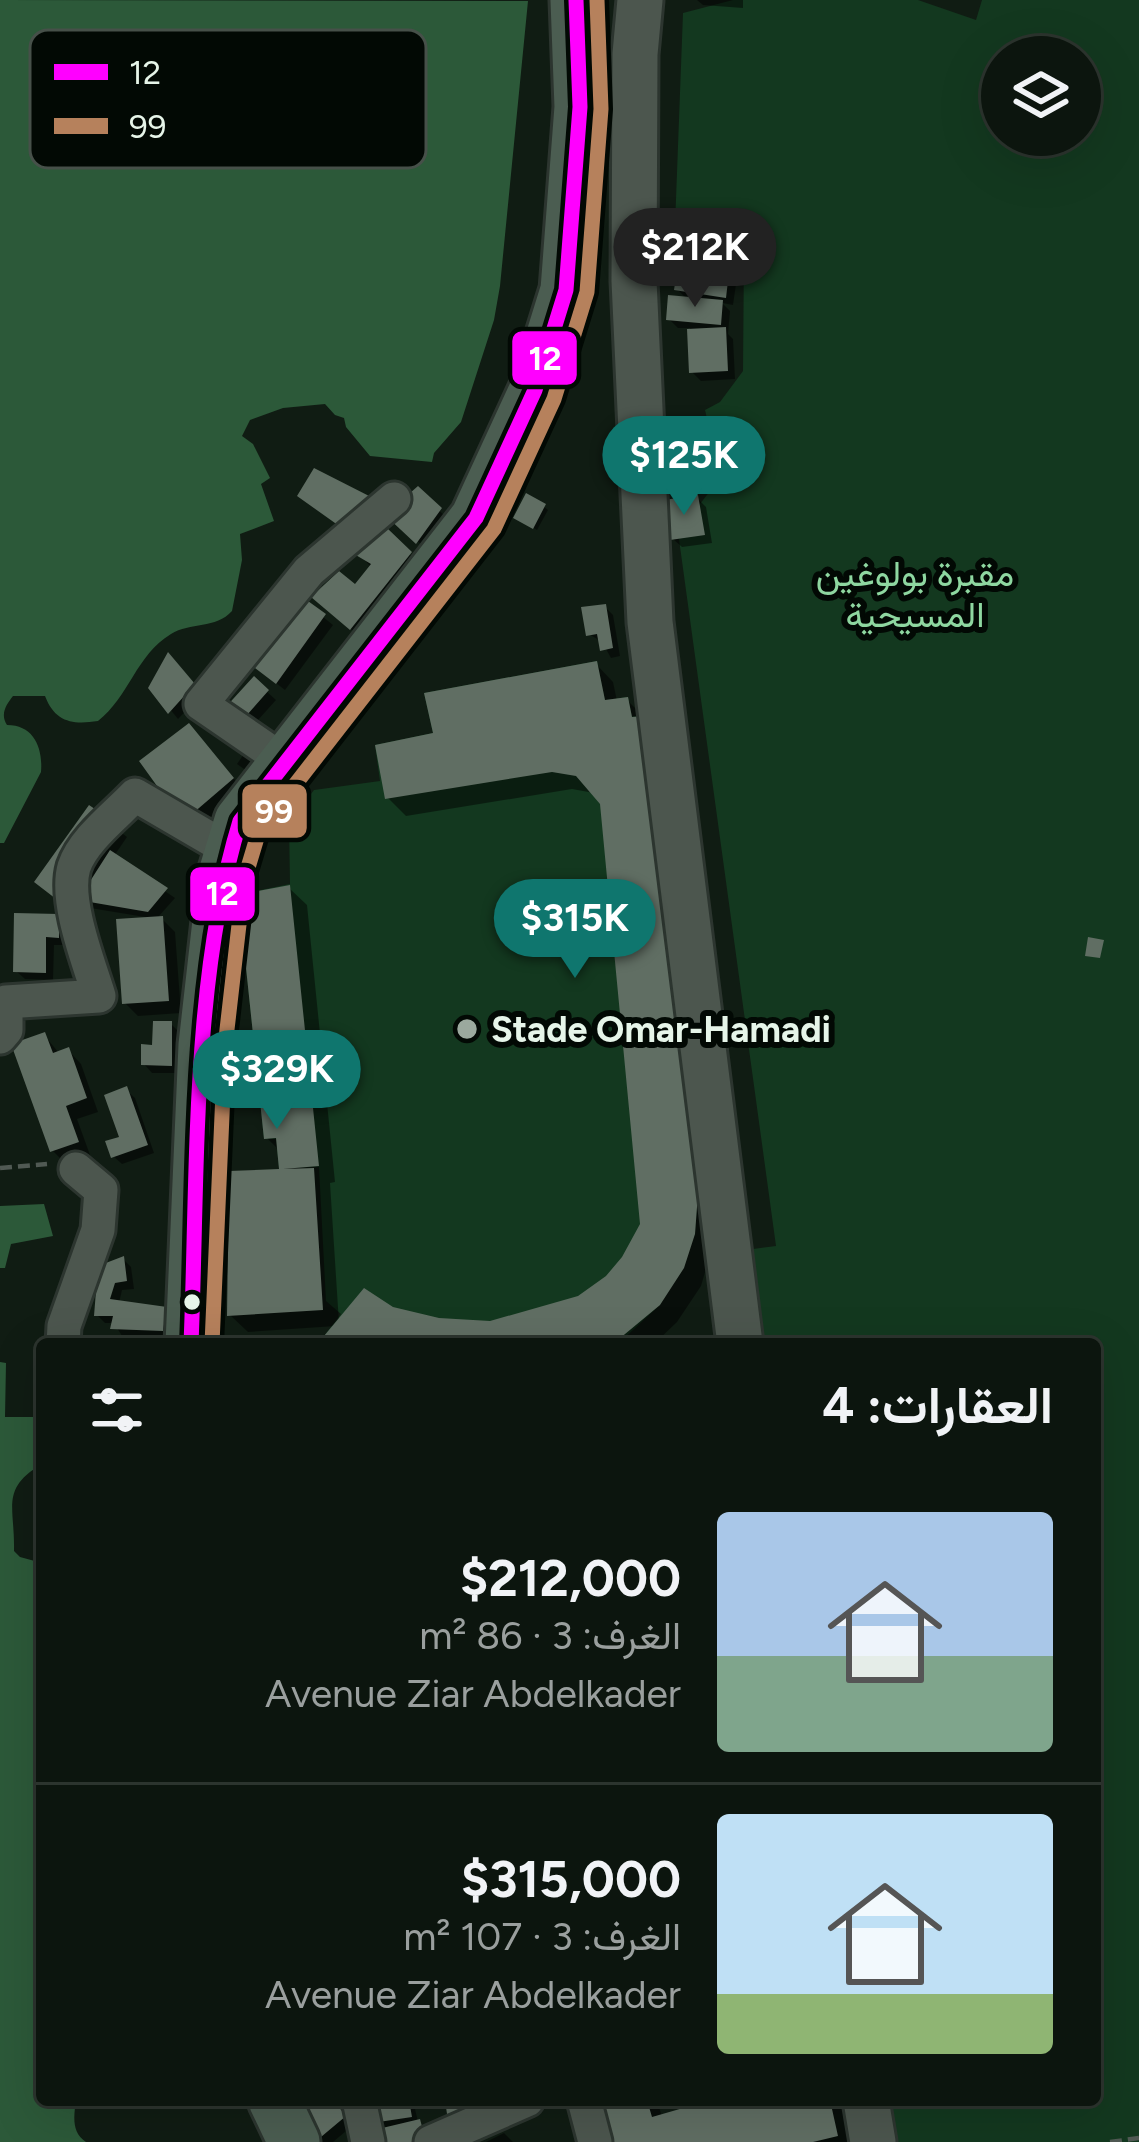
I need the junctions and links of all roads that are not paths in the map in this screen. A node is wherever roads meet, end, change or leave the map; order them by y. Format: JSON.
{"nodes":[{"id":1,"x":576,"y":0,"type":"edge"},
{"id":2,"x":640,"y":0,"type":"edge"},
{"id":3,"x":394,"y":499,"type":"dead end"},
{"id":4,"x":284,"y":761,"type":"junction"},
{"id":5,"x":231,"y":851,"type":"junction"},
{"id":6,"x":0,"y":1036,"type":"edge"},
{"id":7,"x":76,"y":1169,"type":"road end"},
{"id":8,"x":63,"y":1338,"type":"edge"},
{"id":9,"x":190,"y":1338,"type":"edge"},
{"id":10,"x":730,"y":1338,"type":"edge"},
{"id":11,"x":277,"y":2106,"type":"edge"},
{"id":12,"x":360,"y":2106,"type":"edge"},
{"id":13,"x":513,"y":2106,"type":"edge"},
{"id":14,"x":586,"y":2106,"type":"edge"},
{"id":15,"x":867,"y":2106,"type":"edge"},
{"id":16,"x":294,"y":2142,"type":"edge"},
{"id":17,"x":368,"y":2142,"type":"edge"},
{"id":18,"x":431,"y":2142,"type":"edge"},
{"id":19,"x":595,"y":2142,"type":"edge"},
{"id":20,"x":873,"y":2142,"type":"edge"}],
"edges":[{"from":1,"to":4,"type":"main road"},
{"from":2,"to":10,"type":"main road"},
{"from":3,"to":4,"type":"street"},
{"from":4,"to":5,"type":"main road"},
{"from":5,"to":6,"type":"street"},
{"from":5,"to":9,"type":"main road"},
{"from":7,"to":8,"type":"street"},
{"from":11,"to":16,"type":"main road"},
{"from":12,"to":17,"type":"street"},
{"from":13,"to":18,"type":"street"},
{"from":14,"to":19,"type":"street"},
{"from":15,"to":20,"type":"main road"}]}
